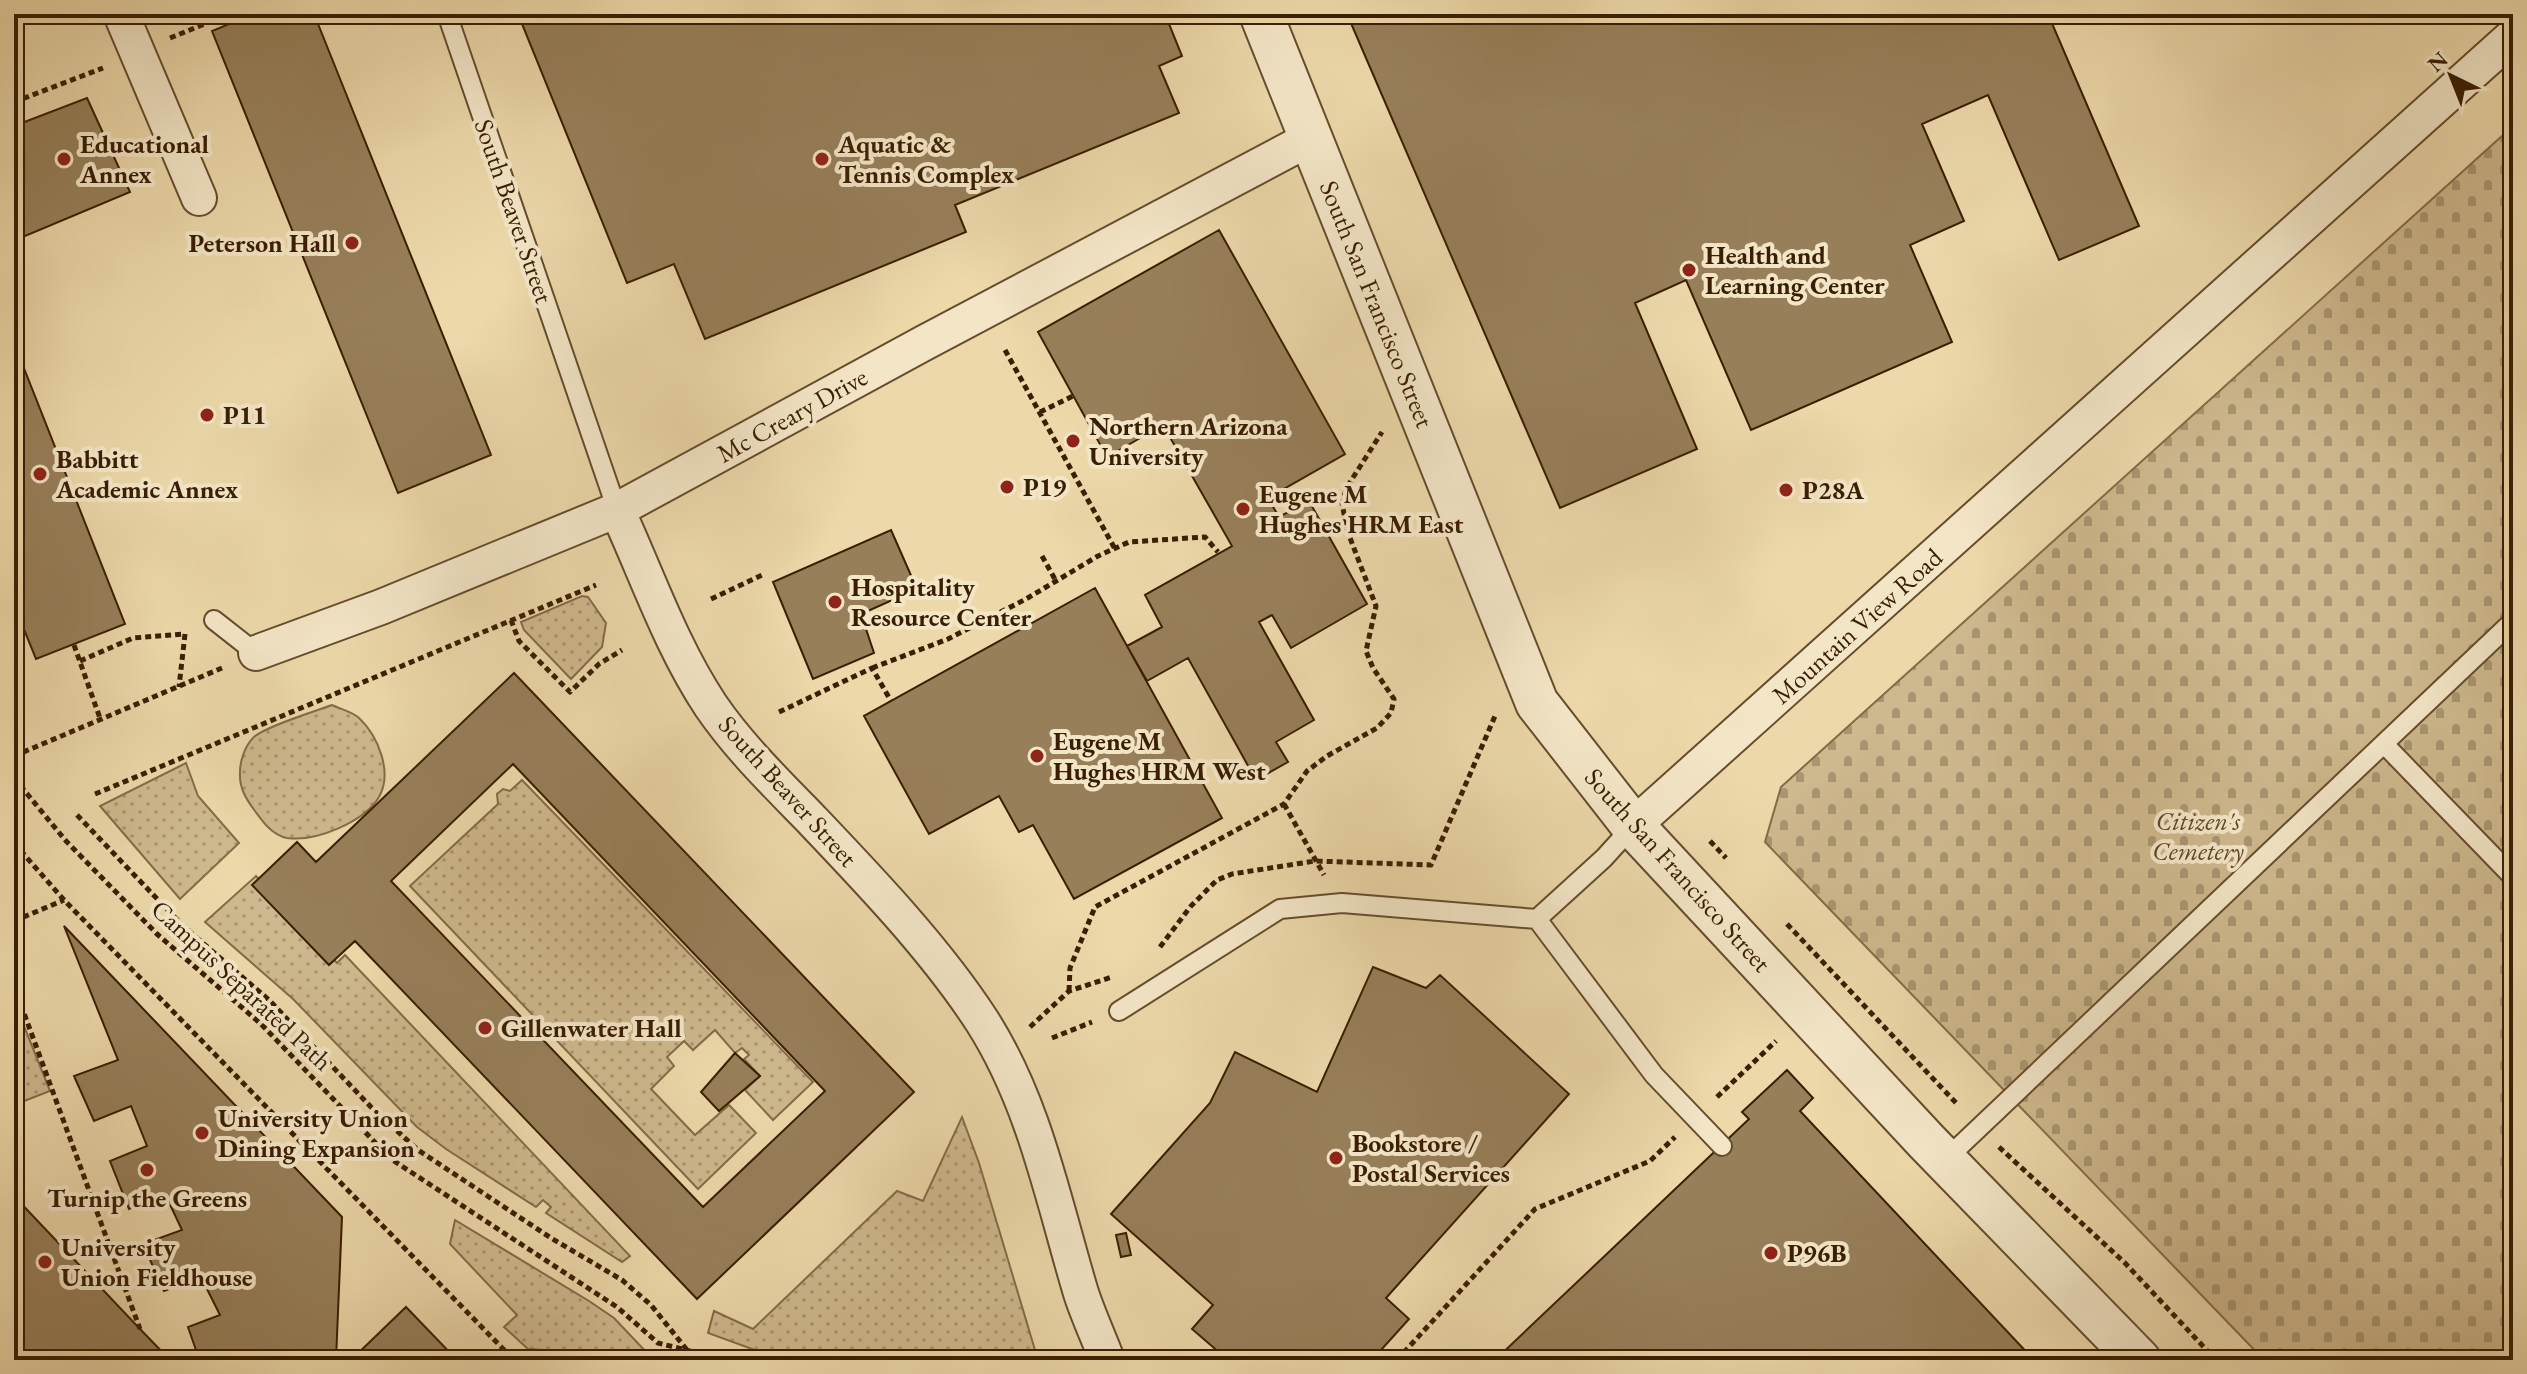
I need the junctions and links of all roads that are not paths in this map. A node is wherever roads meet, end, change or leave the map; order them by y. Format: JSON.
{"nodes":[{"id":1,"x":121,"y":14,"type":"edge"},
{"id":2,"x":447,"y":14,"type":"edge"},
{"id":3,"x":1261,"y":14,"type":"edge"},
{"id":4,"x":2513,"y":36,"type":"edge"},
{"id":5,"x":1311,"y":138,"type":"junction"},
{"id":6,"x":199,"y":198,"type":"dead end"},
{"id":7,"x":617,"y":510,"type":"junction"},
{"id":8,"x":214,"y":620,"type":"dead end"},
{"id":9,"x":2513,"y":621,"type":"edge"},
{"id":10,"x":256,"y":653,"type":"joint"},
{"id":11,"x":2384,"y":744,"type":"junction"},
{"id":12,"x":1633,"y":826,"type":"junction"},
{"id":13,"x":2513,"y":877,"type":"edge"},
{"id":14,"x":1537,"y":919,"type":"junction"},
{"id":15,"x":1119,"y":1011,"type":"road end"},
{"id":16,"x":1722,"y":1146,"type":"dead end"},
{"id":17,"x":1945,"y":1160,"type":"junction"},
{"id":18,"x":1107,"y":1360,"type":"edge"},
{"id":19,"x":2139,"y":1360,"type":"edge"}],
"edges":[{"from":1,"to":6,"type":"street"},
{"from":2,"to":7,"type":"lane","name":"South Beaver Street"},
{"from":3,"to":5,"type":"street","name":"South San Francisco Street"},
{"from":4,"to":12,"type":"street","name":"Mountain View Road"},
{"from":5,"to":7,"type":"street","name":"Mc Creary Drive"},
{"from":5,"to":12,"type":"street","name":"South San Francisco Street"},
{"from":7,"to":10,"type":"street","name":"Mc Creary Drive"},
{"from":7,"to":18,"type":"street","name":"South Beaver Street"},
{"from":8,"to":10,"type":"lane"},
{"from":9,"to":11,"type":"lane"},
{"from":11,"to":13,"type":"lane"},
{"from":11,"to":17,"type":"lane"},
{"from":12,"to":14,"type":"lane","name":"Mountain View Road"},
{"from":12,"to":17,"type":"street","name":"South San Francisco Street"},
{"from":14,"to":15,"type":"lane"},
{"from":14,"to":16,"type":"lane"},
{"from":17,"to":19,"type":"street","name":"South San Francisco Street"}]}
